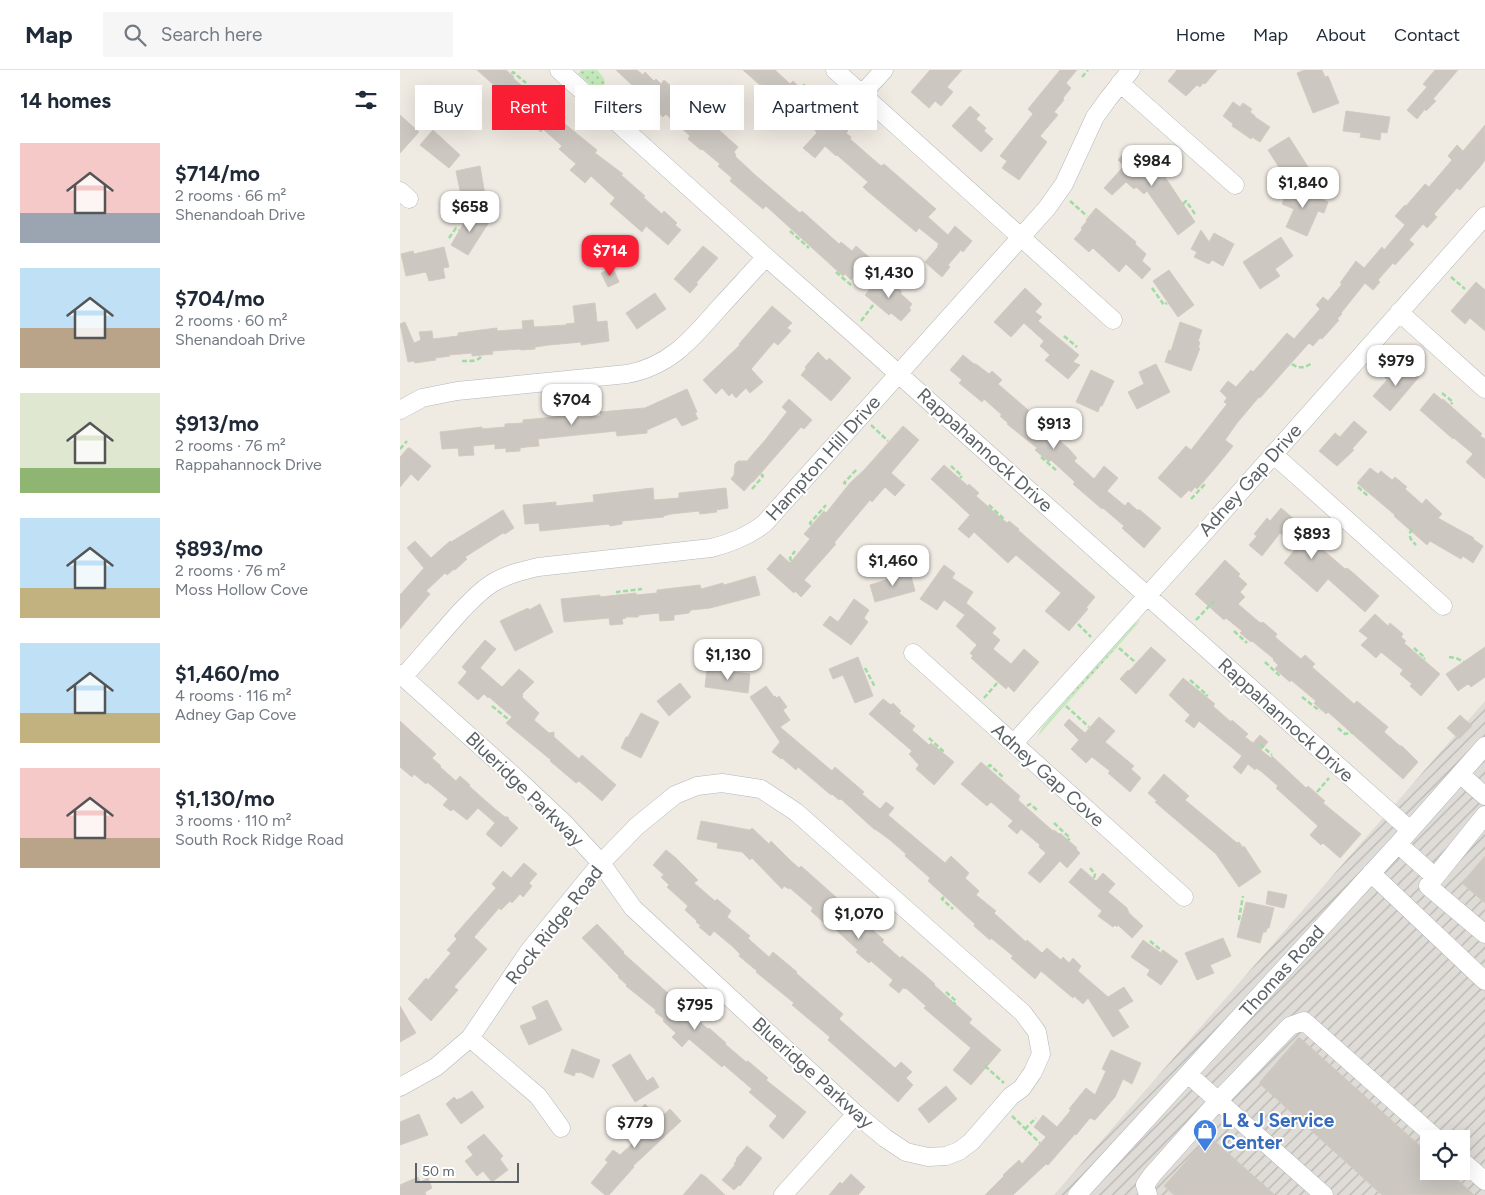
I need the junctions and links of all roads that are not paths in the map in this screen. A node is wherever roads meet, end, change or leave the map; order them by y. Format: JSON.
{"nodes":[{"id":1,"x":559,"y":70,"type":"edge"},
{"id":2,"x":834,"y":70,"type":"edge"},
{"id":3,"x":884,"y":70,"type":"edge"},
{"id":4,"x":1126,"y":77,"type":"edge"},
{"id":5,"x":846,"y":85,"type":"edge"},
{"id":6,"x":872,"y":85,"type":"edge"},
{"id":7,"x":877,"y":117,"type":"edge"},
{"id":8,"x":1234,"y":185,"type":"dead end"},
{"id":9,"x":1485,"y":216,"type":"edge"},
{"id":10,"x":1021,"y":238,"type":"junction"},
{"id":11,"x":766,"y":256,"type":"junction"},
{"id":12,"x":1399,"y":312,"type":"junction"},
{"id":13,"x":1113,"y":320,"type":"dead end"},
{"id":14,"x":898,"y":374,"type":"junction"},
{"id":15,"x":1485,"y":389,"type":"edge"},
{"id":16,"x":400,"y":410,"type":"edge"},
{"id":17,"x":1273,"y":454,"type":"junction"},
{"id":18,"x":1147,"y":596,"type":"junction"},
{"id":19,"x":1443,"y":606,"type":"dead end"},
{"id":20,"x":913,"y":653,"type":"dead end"},
{"id":21,"x":402,"y":675,"type":"edge"},
{"id":22,"x":1014,"y":743,"type":"junction"},
{"id":23,"x":1485,"y":746,"type":"edge"},
{"id":24,"x":1460,"y":774,"type":"junction"},
{"id":25,"x":1485,"y":796,"type":"edge"},
{"id":26,"x":1485,"y":815,"type":"edge"},
{"id":27,"x":1410,"y":830,"type":"junction"},
{"id":28,"x":1398,"y":844,"type":"junction"},
{"id":29,"x":601,"y":863,"type":"junction"},
{"id":30,"x":1371,"y":873,"type":"junction"},
{"id":31,"x":1435,"y":877,"type":"junction"},
{"id":32,"x":1184,"y":896,"type":"dead end"},
{"id":33,"x":1485,"y":934,"type":"edge"},
{"id":34,"x":1485,"y":981,"type":"edge"},
{"id":35,"x":470,"y":1038,"type":"junction"},
{"id":36,"x":1041,"y":1054,"type":"joint"},
{"id":37,"x":1188,"y":1074,"type":"junction"},
{"id":38,"x":400,"y":1088,"type":"edge"},
{"id":39,"x":1218,"y":1101,"type":"junction"},
{"id":40,"x":856,"y":1114,"type":"junction"},
{"id":41,"x":561,"y":1128,"type":"dead end"},
{"id":42,"x":1427,"y":1130,"type":"edge"},
{"id":43,"x":1470,"y":1168,"type":"edge"},
{"id":44,"x":1485,"y":1181,"type":"edge"},
{"id":45,"x":783,"y":1195,"type":"edge"},
{"id":46,"x":1077,"y":1195,"type":"edge"},
{"id":47,"x":1148,"y":1195,"type":"edge"},
{"id":48,"x":1324,"y":1195,"type":"edge"}],
"edges":[{"from":1,"to":11,"type":"street","name":"Rappahannock Drive"},
{"from":2,"to":5,"type":"street"},
{"from":3,"to":6,"type":"street"},
{"from":4,"to":8,"type":"street"},
{"from":4,"to":10,"type":"street","name":"Hampton Hill Drive"},
{"from":7,"to":10,"type":"street"},
{"from":9,"to":12,"type":"street","name":"Adney Gap Drive"},
{"from":10,"to":13,"type":"street"},
{"from":10,"to":14,"type":"street","name":"Hampton Hill Drive"},
{"from":11,"to":14,"type":"street","name":"Rappahannock Drive"},
{"from":11,"to":16,"type":"street"},
{"from":12,"to":15,"type":"street"},
{"from":12,"to":17,"type":"street","name":"Adney Gap Drive"},
{"from":14,"to":18,"type":"street","name":"Rappahannock Drive"},
{"from":14,"to":21,"type":"street","name":"Hampton Hill Drive"},
{"from":17,"to":18,"type":"street","name":"Adney Gap Drive"},
{"from":17,"to":19,"type":"street"},
{"from":18,"to":22,"type":"street","name":"Adney Gap Drive"},
{"from":18,"to":27,"type":"street","name":"Rappahannock Drive"},
{"from":20,"to":22,"type":"street","name":"Adney Gap Cove"},
{"from":21,"to":29,"type":"street","name":"Blueridge Parkway"},
{"from":22,"to":32,"type":"street","name":"Adney Gap Cove"},
{"from":23,"to":24,"type":"street","name":"Thomas Road"},
{"from":24,"to":25,"type":"street"},
{"from":24,"to":27,"type":"street","name":"Thomas Road"},
{"from":26,"to":31,"type":"street"},
{"from":27,"to":28,"type":"street","name":"Thomas Road"},
{"from":28,"to":30,"type":"street","name":"Thomas Road"},
{"from":28,"to":31,"type":"street"},
{"from":29,"to":35,"type":"street","name":"Rock Ridge Road"},
{"from":29,"to":36,"type":"street","name":"Rock Ridge Road"},
{"from":29,"to":40,"type":"street","name":"Blueridge Parkway"},
{"from":30,"to":34,"type":"street"},
{"from":30,"to":37,"type":"street","name":"Thomas Road"},
{"from":31,"to":33,"type":"street"},
{"from":35,"to":38,"type":"street","name":"Rock Ridge Road"},
{"from":35,"to":41,"type":"street"},
{"from":36,"to":40,"type":"street","name":"Blueridge Parkway"},
{"from":37,"to":39,"type":"street"},
{"from":37,"to":46,"type":"street","name":"Thomas Road"},
{"from":39,"to":42,"type":"street"},
{"from":39,"to":47,"type":"street"},
{"from":39,"to":48,"type":"street"},
{"from":40,"to":45,"type":"street"},
{"from":43,"to":44,"type":"street"}]}
